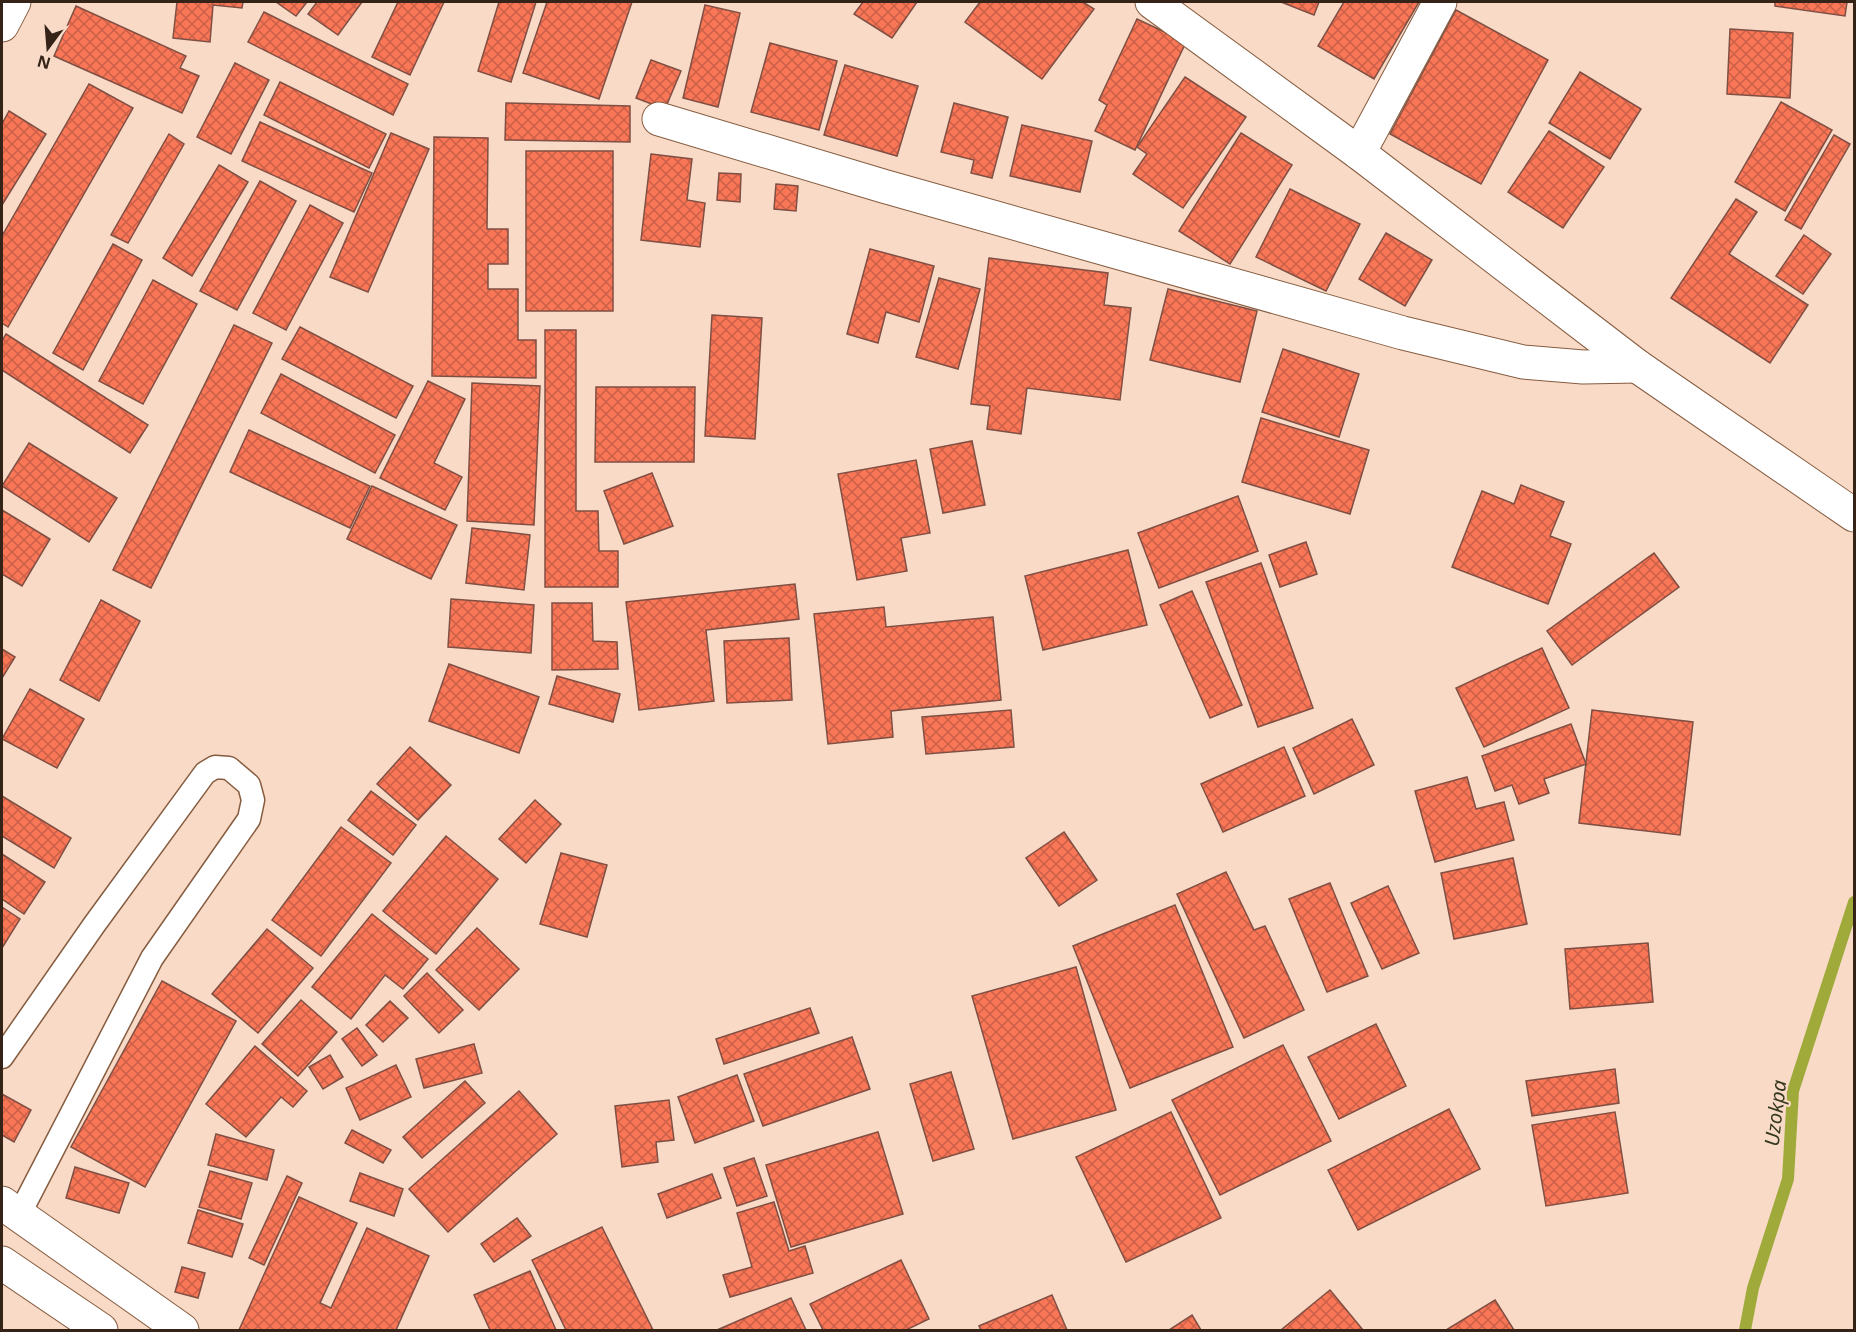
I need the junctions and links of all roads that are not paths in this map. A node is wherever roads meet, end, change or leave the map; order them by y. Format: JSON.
{"nodes":[{"id":1,"x":14,"y":2,"type":"edge"},
{"id":2,"x":1152,"y":2,"type":"edge"},
{"id":3,"x":1440,"y":2,"type":"edge"},
{"id":4,"x":2,"y":25,"type":"edge"},
{"id":5,"x":659,"y":119,"type":"dead end"},
{"id":6,"x":1359,"y":153,"type":"junction"},
{"id":7,"x":1637,"y":366,"type":"junction"},
{"id":8,"x":1854,"y":515,"type":"edge"},
{"id":9,"x":2,"y":1057,"type":"edge"},
{"id":10,"x":10,"y":1209,"type":"edge"},
{"id":11,"x":2,"y":1263,"type":"edge"},
{"id":12,"x":102,"y":1330,"type":"edge"},
{"id":13,"x":182,"y":1330,"type":"edge"}],
"edges":[{"from":1,"to":4,"type":"street"},
{"from":2,"to":6,"type":"street"},
{"from":3,"to":6,"type":"street"},
{"from":5,"to":7,"type":"street"},
{"from":6,"to":7,"type":"street"},
{"from":7,"to":8,"type":"street"},
{"from":9,"to":10,"type":"lane"},
{"from":10,"to":13,"type":"street"},
{"from":11,"to":12,"type":"street"}]}
